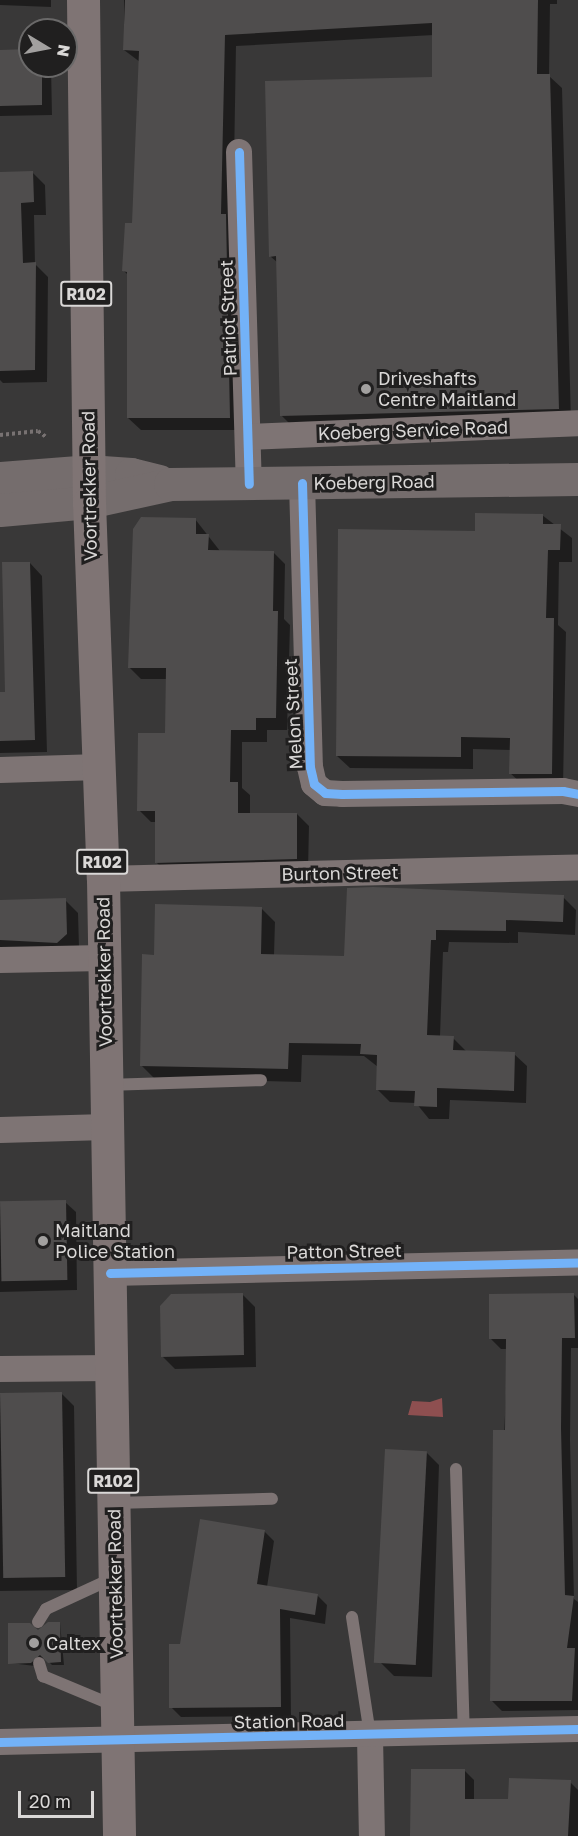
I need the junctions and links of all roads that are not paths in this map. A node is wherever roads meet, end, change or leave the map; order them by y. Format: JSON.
{"nodes":[{"id":1,"x":83,"y":0,"type":"edge"},
{"id":2,"x":239,"y":152,"type":"dead end"},
{"id":3,"x":578,"y":423,"type":"edge"},
{"id":4,"x":248,"y":437,"type":"junction"},
{"id":5,"x":0,"y":478,"type":"edge"},
{"id":6,"x":578,"y":479,"type":"edge"},
{"id":7,"x":302,"y":483,"type":"junction"},
{"id":8,"x":249,"y":484,"type":"junction"},
{"id":9,"x":88,"y":487,"type":"junction"},
{"id":10,"x":0,"y":510,"type":"edge"},
{"id":11,"x":100,"y":767,"type":"junction"},
{"id":12,"x":0,"y":770,"type":"edge"},
{"id":13,"x":578,"y":794,"type":"edge"},
{"id":14,"x":578,"y":867,"type":"edge"},
{"id":15,"x":103,"y":879,"type":"junction"},
{"id":16,"x":104,"y":958,"type":"junction"},
{"id":17,"x":0,"y":960,"type":"edge"},
{"id":18,"x":261,"y":1080,"type":"dead end"},
{"id":19,"x":105,"y":1085,"type":"junction"},
{"id":20,"x":106,"y":1127,"type":"junction"},
{"id":21,"x":0,"y":1130,"type":"edge"},
{"id":22,"x":578,"y":1262,"type":"edge"},
{"id":23,"x":110,"y":1273,"type":"junction"},
{"id":24,"x":112,"y":1368,"type":"junction"},
{"id":25,"x":0,"y":1369,"type":"edge"},
{"id":26,"x":456,"y":1469,"type":"dead end"},
{"id":27,"x":272,"y":1499,"type":"dead end"},
{"id":28,"x":114,"y":1503,"type":"junction"},
{"id":29,"x":115,"y":1578,"type":"junction"},
{"id":30,"x":352,"y":1617,"type":"dead end"},
{"id":31,"x":38,"y":1622,"type":"dead end"},
{"id":32,"x":39,"y":1663,"type":"dead end"},
{"id":33,"x":116,"y":1707,"type":"junction"},
{"id":34,"x":578,"y":1729,"type":"edge"},
{"id":35,"x":465,"y":1733,"type":"junction"},
{"id":36,"x":370,"y":1736,"type":"junction"},
{"id":37,"x":116,"y":1740,"type":"junction"},
{"id":38,"x":0,"y":1742,"type":"edge"},
{"id":39,"x":119,"y":1836,"type":"edge"},
{"id":40,"x":372,"y":1836,"type":"edge"}],
"edges":[{"from":1,"to":9,"type":"main road","name":"Voortrekker Road","number":"R102"},
{"from":2,"to":4,"type":"street","name":"Patriot Street"},
{"from":3,"to":4,"type":"street","name":"Koeberg Service Road"},
{"from":4,"to":8,"type":"street","name":"Patriot Street"},
{"from":5,"to":9,"type":"main road"},
{"from":6,"to":7,"type":"main road","name":"Koeberg Road"},
{"from":7,"to":8,"type":"main road","name":"Koeberg Road"},
{"from":7,"to":13,"type":"street","name":"Melon Street"},
{"from":8,"to":9,"type":"main road","name":"Koeberg Road"},
{"from":9,"to":10,"type":"main road"},
{"from":9,"to":11,"type":"main road","name":"Voortrekker Road","number":"R102"},
{"from":11,"to":12,"type":"street"},
{"from":11,"to":15,"type":"main road","name":"Voortrekker Road","number":"R102"},
{"from":14,"to":15,"type":"street","name":"Burton Street"},
{"from":15,"to":16,"type":"main road","name":"Voortrekker Road","number":"R102"},
{"from":16,"to":17,"type":"street"},
{"from":16,"to":19,"type":"main road","name":"Voortrekker Road","number":"R102"},
{"from":18,"to":19,"type":"lane"},
{"from":19,"to":20,"type":"main road","name":"Voortrekker Road","number":"R102"},
{"from":20,"to":21,"type":"street"},
{"from":20,"to":23,"type":"main road","name":"Voortrekker Road","number":"R102"},
{"from":22,"to":23,"type":"street","name":"Patton Street"},
{"from":23,"to":24,"type":"main road","name":"Voortrekker Road","number":"R102"},
{"from":24,"to":25,"type":"street"},
{"from":24,"to":28,"type":"main road","name":"Voortrekker Road","number":"R102"},
{"from":26,"to":35,"type":"lane"},
{"from":27,"to":28,"type":"lane"},
{"from":28,"to":29,"type":"main road","name":"Voortrekker Road","number":"R102"},
{"from":29,"to":31,"type":"lane"},
{"from":29,"to":33,"type":"main road","name":"Voortrekker Road","number":"R102"},
{"from":30,"to":36,"type":"lane"},
{"from":32,"to":33,"type":"lane"},
{"from":33,"to":37,"type":"main road","name":"Voortrekker Road","number":"R102"},
{"from":34,"to":35,"type":"street","name":"Station Road"},
{"from":35,"to":36,"type":"street","name":"Station Road"},
{"from":36,"to":37,"type":"street","name":"Station Road"},
{"from":36,"to":40,"type":"street"},
{"from":37,"to":38,"type":"street","name":"Station Road"},
{"from":37,"to":39,"type":"main road","name":"Voortrekker Road","number":"R102"}]}
